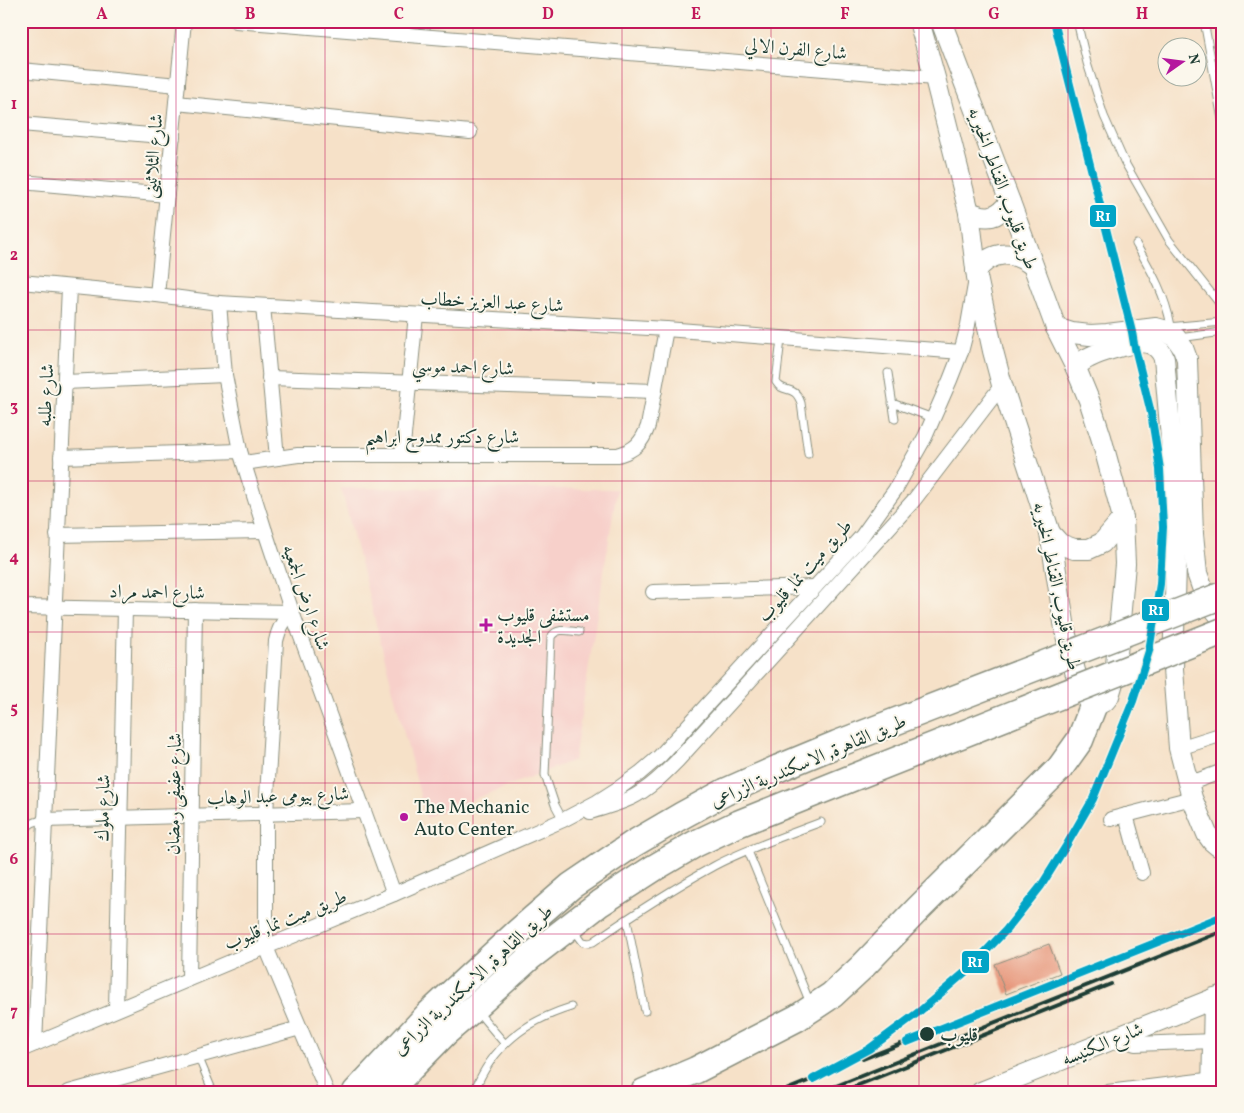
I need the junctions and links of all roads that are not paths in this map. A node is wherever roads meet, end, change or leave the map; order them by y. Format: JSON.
{"nodes":[{"id":1,"x":236,"y":21,"type":"edge"},
{"id":2,"x":918,"y":21,"type":"edge"},
{"id":3,"x":941,"y":21,"type":"edge"},
{"id":4,"x":1077,"y":21,"type":"edge"},
{"id":5,"x":1204,"y":21,"type":"edge"},
{"id":6,"x":180,"y":22,"type":"edge"},
{"id":7,"x":21,"y":70,"type":"edge"},
{"id":8,"x":935,"y":78,"type":"junction"},
{"id":9,"x":178,"y":85,"type":"junction"},
{"id":10,"x":176,"y":103,"type":"junction"},
{"id":11,"x":21,"y":124,"type":"edge"},
{"id":12,"x":1223,"y":125,"type":"edge"},
{"id":13,"x":470,"y":132,"type":"dead end"},
{"id":14,"x":172,"y":137,"type":"junction"},
{"id":15,"x":21,"y":182,"type":"edge"},
{"id":16,"x":167,"y":196,"type":"junction"},
{"id":17,"x":1010,"y":202,"type":"junction"},
{"id":18,"x":969,"y":212,"type":"junction"},
{"id":19,"x":1136,"y":244,"type":"dead end"},
{"id":20,"x":1033,"y":266,"type":"junction"},
{"id":21,"x":976,"y":274,"type":"junction"},
{"id":22,"x":21,"y":282,"type":"edge"},
{"id":23,"x":68,"y":287,"type":"junction"},
{"id":24,"x":157,"y":295,"type":"junction"},
{"id":25,"x":219,"y":303,"type":"junction"},
{"id":26,"x":263,"y":306,"type":"junction"},
{"id":27,"x":1223,"y":308,"type":"edge"},
{"id":28,"x":416,"y":315,"type":"junction"},
{"id":29,"x":1223,"y":322,"type":"edge"},
{"id":30,"x":1056,"y":328,"type":"junction"},
{"id":31,"x":666,"y":329,"type":"junction"},
{"id":32,"x":1168,"y":331,"type":"junction"},
{"id":33,"x":1223,"y":332,"type":"edge"},
{"id":34,"x":781,"y":339,"type":"junction"},
{"id":35,"x":1161,"y":350,"type":"junction"},
{"id":36,"x":961,"y":352,"type":"junction"},
{"id":37,"x":1075,"y":366,"type":"junction"},
{"id":38,"x":888,"y":373,"type":"dead end"},
{"id":39,"x":225,"y":375,"type":"junction"},
{"id":40,"x":269,"y":378,"type":"junction"},
{"id":41,"x":65,"y":382,"type":"junction"},
{"id":42,"x":409,"y":383,"type":"junction"},
{"id":43,"x":1002,"y":385,"type":"junction"},
{"id":44,"x":655,"y":391,"type":"junction"},
{"id":45,"x":892,"y":403,"type":"junction"},
{"id":46,"x":933,"y":418,"type":"junction"},
{"id":47,"x":895,"y":419,"type":"dead end"},
{"id":48,"x":808,"y":454,"type":"dead end"},
{"id":49,"x":402,"y":455,"type":"junction"},
{"id":50,"x":61,"y":457,"type":"junction"},
{"id":51,"x":242,"y":457,"type":"junction"},
{"id":52,"x":277,"y":458,"type":"junction"},
{"id":53,"x":1123,"y":518,"type":"junction"},
{"id":54,"x":265,"y":531,"type":"junction"},
{"id":55,"x":1050,"y":533,"type":"junction"},
{"id":56,"x":57,"y":535,"type":"junction"},
{"id":57,"x":815,"y":587,"type":"junction"},
{"id":58,"x":653,"y":592,"type":"dead end"},
{"id":59,"x":1223,"y":595,"type":"edge"},
{"id":60,"x":21,"y":607,"type":"edge"},
{"id":61,"x":54,"y":608,"type":"junction"},
{"id":62,"x":125,"y":609,"type":"junction"},
{"id":63,"x":195,"y":610,"type":"junction"},
{"id":64,"x":292,"y":612,"type":"junction"},
{"id":65,"x":1223,"y":620,"type":"edge"},
{"id":66,"x":1223,"y":631,"type":"edge"},
{"id":67,"x":579,"y":632,"type":"dead end"},
{"id":68,"x":1094,"y":704,"type":"junction"},
{"id":69,"x":1223,"y":734,"type":"edge"},
{"id":70,"x":1179,"y":748,"type":"junction"},
{"id":71,"x":1223,"y":771,"type":"edge"},
{"id":72,"x":1190,"y":791,"type":"junction"},
{"id":73,"x":363,"y":811,"type":"junction"},
{"id":74,"x":266,"y":814,"type":"junction"},
{"id":75,"x":1126,"y":815,"type":"junction"},
{"id":76,"x":192,"y":816,"type":"junction"},
{"id":77,"x":120,"y":818,"type":"junction"},
{"id":78,"x":1110,"y":819,"type":"dead end"},
{"id":79,"x":44,"y":820,"type":"junction"},
{"id":80,"x":563,"y":820,"type":"junction"},
{"id":81,"x":821,"y":822,"type":"dead end"},
{"id":82,"x":21,"y":838,"type":"edge"},
{"id":83,"x":1223,"y":847,"type":"edge"},
{"id":84,"x":748,"y":851,"type":"junction"},
{"id":85,"x":1142,"y":873,"type":"dead end"},
{"id":86,"x":394,"y":894,"type":"junction"},
{"id":87,"x":627,"y":920,"type":"junction"},
{"id":88,"x":571,"y":926,"type":"junction"},
{"id":89,"x":266,"y":946,"type":"junction"},
{"id":90,"x":189,"y":979,"type":"junction"},
{"id":91,"x":1218,"y":996,"type":"edge"},
{"id":92,"x":571,"y":1007,"type":"dead end"},
{"id":93,"x":474,"y":1008,"type":"junction"},
{"id":94,"x":812,"y":1008,"type":"junction"},
{"id":95,"x":116,"y":1009,"type":"junction"},
{"id":96,"x":645,"y":1011,"type":"dead end"},
{"id":97,"x":300,"y":1028,"type":"junction"},
{"id":98,"x":1120,"y":1036,"type":"junction"},
{"id":99,"x":1217,"y":1043,"type":"edge"},
{"id":100,"x":34,"y":1044,"type":"junction"},
{"id":101,"x":505,"y":1044,"type":"junction"},
{"id":102,"x":21,"y":1050,"type":"edge"},
{"id":103,"x":198,"y":1056,"type":"junction"},
{"id":104,"x":1216,"y":1083,"type":"edge"},
{"id":105,"x":69,"y":1092,"type":"edge"},
{"id":106,"x":212,"y":1092,"type":"edge"},
{"id":107,"x":327,"y":1092,"type":"edge"},
{"id":108,"x":356,"y":1092,"type":"edge"},
{"id":109,"x":387,"y":1092,"type":"edge"},
{"id":110,"x":474,"y":1092,"type":"edge"},
{"id":111,"x":644,"y":1092,"type":"edge"},
{"id":112,"x":981,"y":1092,"type":"edge"},
{"id":113,"x":1108,"y":1092,"type":"edge"}],
"edges":[{"from":1,"to":8,"type":"street","name":"شارع الفرن الالي"},
{"from":2,"to":8,"type":"main road","name":"طريق قليوب, القناطر الخيريه"},
{"from":3,"to":17,"type":"main road","name":"طريق قليوب, القناطر الخيريه"},
{"from":4,"to":27,"type":"lane"},
{"from":5,"to":12,"type":"lane"},
{"from":6,"to":9,"type":"street","name":"شارع الثلاثينى"},
{"from":7,"to":9,"type":"street"},
{"from":8,"to":18,"type":"main road","name":"طريق قليوب, القناطر الخيريه"},
{"from":9,"to":10,"type":"street","name":"شارع الثلاثينى"},
{"from":10,"to":13,"type":"street"},
{"from":10,"to":14,"type":"street","name":"شارع الثلاثينى"},
{"from":11,"to":14,"type":"street"},
{"from":14,"to":16,"type":"street","name":"شارع الثلاثينى"},
{"from":15,"to":16,"type":"street"},
{"from":16,"to":24,"type":"street","name":"شارع الثلاثينى"},
{"from":17,"to":18,"type":"main road"},
{"from":17,"to":20,"type":"main road","name":"طريق قليوب, القناطر الخيريه"},
{"from":18,"to":21,"type":"main road","name":"طريق قليوب, القناطر الخيريه"},
{"from":19,"to":32,"type":"lane"},
{"from":20,"to":21,"type":"main road"},
{"from":20,"to":30,"type":"main road","name":"طريق قليوب, القناطر الخيريه"},
{"from":21,"to":36,"type":"street","name":"طريق ميت نما, قليوب"},
{"from":21,"to":43,"type":"main road","name":"طريق قليوب, القناطر الخيريه"},
{"from":22,"to":23,"type":"street","name":"شارع عبد العزيز خطاب"},
{"from":23,"to":24,"type":"street","name":"شارع عبد العزيز خطاب"},
{"from":23,"to":41,"type":"street","name":"شارع طلبه"},
{"from":24,"to":25,"type":"street","name":"شارع عبد العزيز خطاب"},
{"from":25,"to":26,"type":"street","name":"شارع عبد العزيز خطاب"},
{"from":25,"to":39,"type":"street","name":"شارع ارض الجمعيه"},
{"from":26,"to":28,"type":"street","name":"شارع عبد العزيز خطاب"},
{"from":26,"to":40,"type":"street"},
{"from":28,"to":31,"type":"street","name":"شارع عبد العزيز خطاب"},
{"from":28,"to":42,"type":"street"},
{"from":29,"to":32,"type":"lane"},
{"from":30,"to":32,"type":"main road"},
{"from":30,"to":37,"type":"main road","name":"طريق قليوب, القناطر الخيريه"},
{"from":31,"to":34,"type":"street","name":"شارع عبد العزيز خطاب"},
{"from":31,"to":44,"type":"street"},
{"from":32,"to":33,"type":"lane"},
{"from":32,"to":35,"type":"main road"},
{"from":32,"to":65,"type":"main road"},
{"from":34,"to":36,"type":"street","name":"شارع عبد العزيز خطاب"},
{"from":34,"to":48,"type":"lane"},
{"from":35,"to":37,"type":"main road"},
{"from":35,"to":70,"type":"main road"},
{"from":36,"to":46,"type":"street","name":"طريق ميت نما, قليوب"},
{"from":37,"to":53,"type":"main road","name":"طريق قليوب, القناطر الخيريه"},
{"from":38,"to":45,"type":"lane"},
{"from":39,"to":41,"type":"street"},
{"from":39,"to":51,"type":"street","name":"شارع ارض الجمعيه"},
{"from":40,"to":42,"type":"street","name":"شارع احمد موسي"},
{"from":40,"to":52,"type":"street"},
{"from":41,"to":50,"type":"street","name":"شارع طلبه"},
{"from":42,"to":44,"type":"street","name":"شارع احمد موسي"},
{"from":42,"to":49,"type":"street"},
{"from":43,"to":55,"type":"main road","name":"طريق قليوب, القناطر الخيريه"},
{"from":43,"to":80,"type":"street","name":"طريق ميت نما, قليوب"},
{"from":44,"to":49,"type":"street","name":"شارع دكتور ممدوح ابراهيم"},
{"from":45,"to":46,"type":"lane"},
{"from":45,"to":47,"type":"lane"},
{"from":46,"to":57,"type":"street","name":"طريق ميت نما, قليوب"},
{"from":49,"to":52,"type":"street","name":"شارع دكتور ممدوح ابراهيم"},
{"from":50,"to":51,"type":"street","name":"شارع دكتور ممدوح ابراهيم"},
{"from":50,"to":56,"type":"street","name":"شارع طلبه"},
{"from":51,"to":52,"type":"street","name":"شارع دكتور ممدوح ابراهيم"},
{"from":51,"to":54,"type":"street","name":"شارع ارض الجمعيه"},
{"from":53,"to":55,"type":"main road"},
{"from":53,"to":68,"type":"main road","name":"طريق قليوب, القناطر الخيريه"},
{"from":54,"to":56,"type":"street"},
{"from":54,"to":64,"type":"street","name":"شارع ارض الجمعيه"},
{"from":55,"to":68,"type":"main road","name":"طريق قليوب, القناطر الخيريه"},
{"from":56,"to":61,"type":"street","name":"شارع طلبه"},
{"from":57,"to":58,"type":"street"},
{"from":57,"to":80,"type":"street","name":"طريق ميت نما, قليوب"},
{"from":59,"to":108,"type":"highway","name":"طريق القاهرة, الاسكندرية الزراعى","bridge":true},
{"from":60,"to":61,"type":"street","name":"شارع احمد مراد"},
{"from":61,"to":62,"type":"street","name":"شارع احمد مراد"},
{"from":61,"to":79,"type":"street","name":"شارع طلبه"},
{"from":62,"to":63,"type":"street","name":"شارع احمد مراد"},
{"from":62,"to":77,"type":"street","name":"شارع ملوك"},
{"from":63,"to":64,"type":"street","name":"شارع احمد مراد"},
{"from":63,"to":76,"type":"street","name":"شارع عفيفى رمضان"},
{"from":64,"to":73,"type":"street","name":"شارع ارض الجمعيه"},
{"from":64,"to":74,"type":"street"},
{"from":66,"to":88,"type":"highway","name":"طريق القاهرة, الاسكندرية الزراعى","bridge":true},
{"from":67,"to":80,"type":"lane"},
{"from":68,"to":94,"type":"highway"},
{"from":69,"to":70,"type":"street"},
{"from":70,"to":72,"type":"main road"},
{"from":71,"to":72,"type":"street"},
{"from":72,"to":75,"type":"street"},
{"from":72,"to":83,"type":"main road"},
{"from":73,"to":74,"type":"street","name":"شارع بيومى عبد الوهاب"},
{"from":73,"to":86,"type":"street","name":"شارع ارض الجمعيه"},
{"from":74,"to":76,"type":"street","name":"شارع بيومى عبد الوهاب"},
{"from":74,"to":89,"type":"street"},
{"from":75,"to":78,"type":"street"},
{"from":75,"to":85,"type":"street"},
{"from":76,"to":77,"type":"street","name":"شارع بيومى عبد الوهاب"},
{"from":76,"to":90,"type":"street","name":"شارع عفيفى رمضان"},
{"from":77,"to":79,"type":"street","name":"شارع بيومى عبد الوهاب"},
{"from":77,"to":95,"type":"street","name":"شارع ملوك"},
{"from":79,"to":82,"type":"lane"},
{"from":79,"to":100,"type":"street","name":"شارع طلبه"},
{"from":80,"to":86,"type":"street","name":"طريق ميت نما, قليوب"},
{"from":81,"to":84,"type":"lane"},
{"from":84,"to":87,"type":"lane"},
{"from":84,"to":94,"type":"lane"},
{"from":86,"to":89,"type":"street","name":"طريق ميت نما, قليوب"},
{"from":87,"to":88,"type":"lane"},
{"from":87,"to":96,"type":"lane"},
{"from":88,"to":93,"type":"highway","name":"طريق القاهرة, الاسكندرية الزراعى"},
{"from":89,"to":90,"type":"street","name":"طريق ميت نما, قليوب"},
{"from":89,"to":97,"type":"street"},
{"from":90,"to":95,"type":"street","name":"طريق ميت نما, قليوب"},
{"from":91,"to":98,"type":"main road","name":"شارع الكنيسه"},
{"from":91,"to":99,"type":"main road"},
{"from":92,"to":101,"type":"lane"},
{"from":93,"to":101,"type":"lane"},
{"from":93,"to":109,"type":"highway","name":"طريق القاهرة, الاسكندرية الزراعى"},
{"from":94,"to":111,"type":"highway"},
{"from":95,"to":100,"type":"street","name":"طريق ميت نما, قليوب"},
{"from":97,"to":103,"type":"street"},
{"from":97,"to":107,"type":"street"},
{"from":98,"to":99,"type":"street"},
{"from":98,"to":112,"type":"main road","name":"شارع الكنيسه"},
{"from":99,"to":104,"type":"main road"},
{"from":100,"to":102,"type":"street","name":"طريق ميت نما, قليوب"},
{"from":101,"to":110,"type":"lane"},
{"from":103,"to":105,"type":"street"},
{"from":103,"to":106,"type":"lane"},
{"from":104,"to":113,"type":"street"}]}
